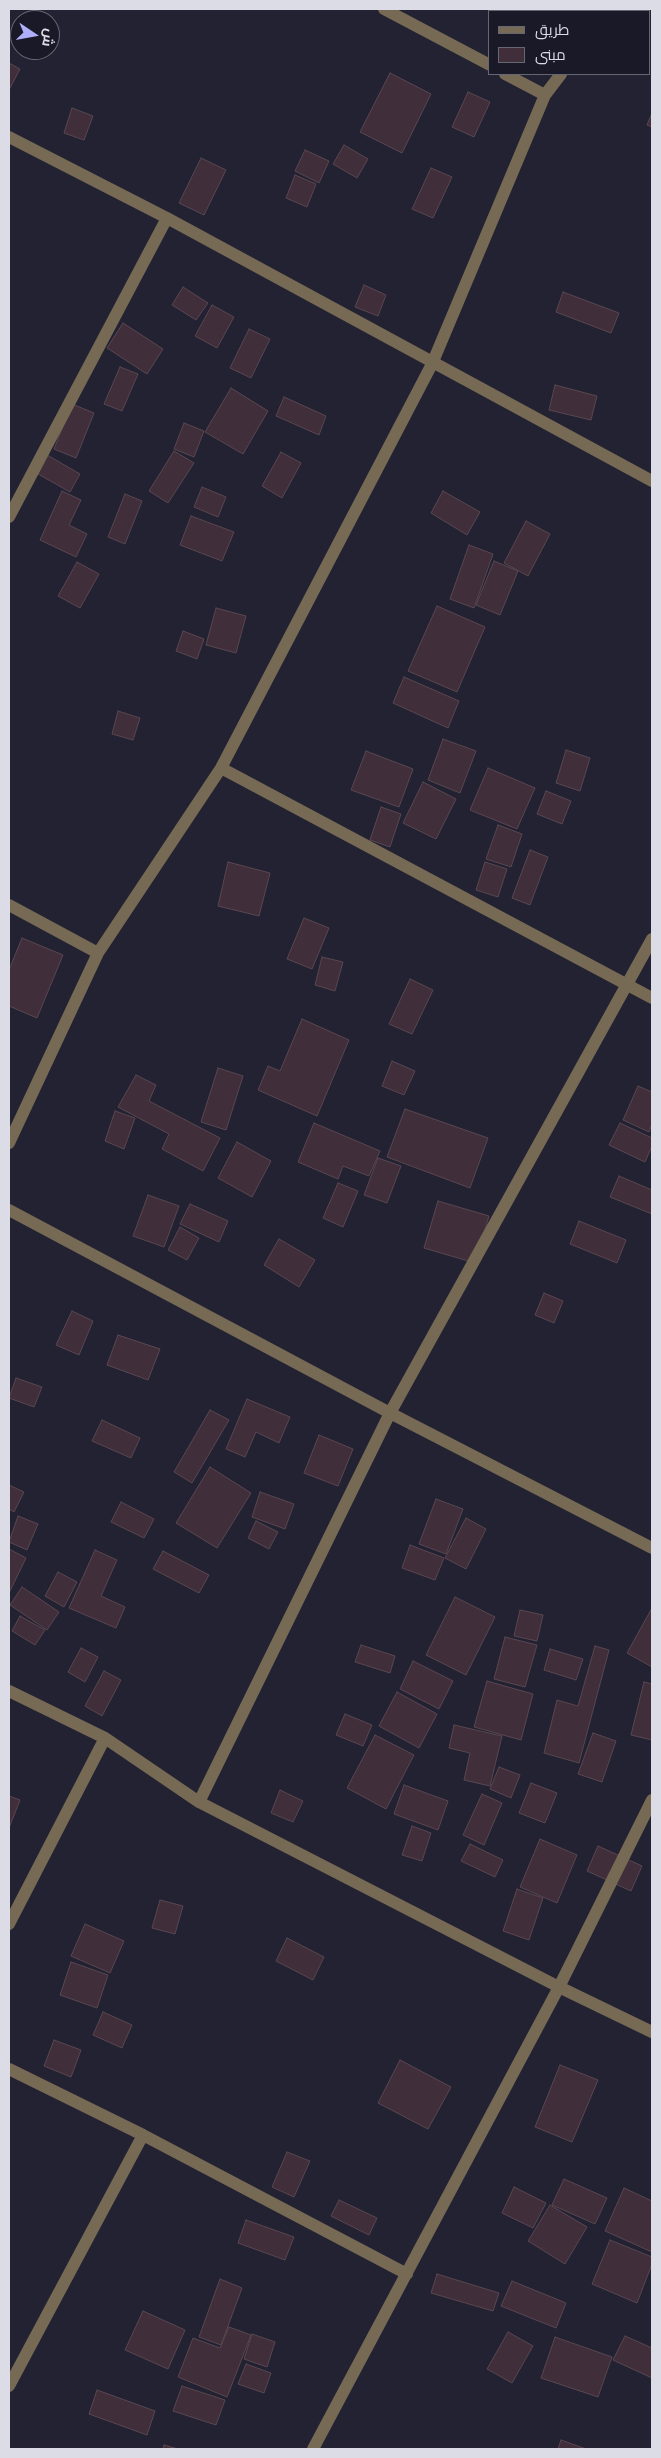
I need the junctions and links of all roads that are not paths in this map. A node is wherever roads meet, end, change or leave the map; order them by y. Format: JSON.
{"nodes":[{"id":1,"x":384,"y":9,"type":"edge"},
{"id":2,"x":488,"y":65,"type":"edge"},
{"id":3,"x":507,"y":75,"type":"edge"},
{"id":4,"x":560,"y":75,"type":"edge"},
{"id":5,"x":545,"y":95,"type":"junction"},
{"id":6,"x":9,"y":137,"type":"edge"},
{"id":7,"x":167,"y":218,"type":"junction"},
{"id":8,"x":432,"y":364,"type":"junction"},
{"id":9,"x":652,"y":481,"type":"edge"},
{"id":10,"x":9,"y":517,"type":"edge"},
{"id":11,"x":221,"y":768,"type":"junction"},
{"id":12,"x":9,"y":905,"type":"edge"},
{"id":13,"x":652,"y":939,"type":"edge"},
{"id":14,"x":98,"y":953,"type":"junction"},
{"id":15,"x":628,"y":985,"type":"junction"},
{"id":16,"x":652,"y":998,"type":"edge"},
{"id":17,"x":9,"y":1143,"type":"edge"},
{"id":18,"x":9,"y":1210,"type":"edge"},
{"id":19,"x":390,"y":1413,"type":"junction"},
{"id":20,"x":652,"y":1548,"type":"edge"},
{"id":21,"x":9,"y":1691,"type":"edge"},
{"id":22,"x":105,"y":1738,"type":"junction"},
{"id":23,"x":652,"y":1800,"type":"edge"},
{"id":24,"x":199,"y":1802,"type":"junction"},
{"id":25,"x":9,"y":1924,"type":"edge"},
{"id":26,"x":560,"y":1987,"type":"junction"},
{"id":27,"x":652,"y":2032,"type":"edge"},
{"id":28,"x":9,"y":2069,"type":"edge"},
{"id":29,"x":143,"y":2135,"type":"junction"},
{"id":30,"x":406,"y":2274,"type":"junction"},
{"id":31,"x":9,"y":2386,"type":"edge"},
{"id":32,"x":313,"y":2449,"type":"edge"}],
"edges":[{"from":1,"to":2,"type":"street"},
{"from":3,"to":5,"type":"street"},
{"from":4,"to":5,"type":"street"},
{"from":5,"to":8,"type":"street"},
{"from":6,"to":7,"type":"street"},
{"from":7,"to":8,"type":"street"},
{"from":7,"to":10,"type":"street"},
{"from":8,"to":9,"type":"street"},
{"from":8,"to":11,"type":"street"},
{"from":11,"to":14,"type":"street"},
{"from":11,"to":15,"type":"street"},
{"from":12,"to":14,"type":"street"},
{"from":13,"to":15,"type":"street"},
{"from":14,"to":17,"type":"street"},
{"from":15,"to":16,"type":"street"},
{"from":15,"to":19,"type":"street"},
{"from":18,"to":19,"type":"street"},
{"from":19,"to":20,"type":"street"},
{"from":19,"to":24,"type":"street"},
{"from":21,"to":22,"type":"street"},
{"from":22,"to":24,"type":"street"},
{"from":22,"to":25,"type":"street"},
{"from":23,"to":26,"type":"street"},
{"from":24,"to":26,"type":"street"},
{"from":26,"to":27,"type":"street"},
{"from":26,"to":30,"type":"street"},
{"from":28,"to":29,"type":"street"},
{"from":29,"to":30,"type":"street"},
{"from":29,"to":31,"type":"street"},
{"from":30,"to":32,"type":"street"}]}
